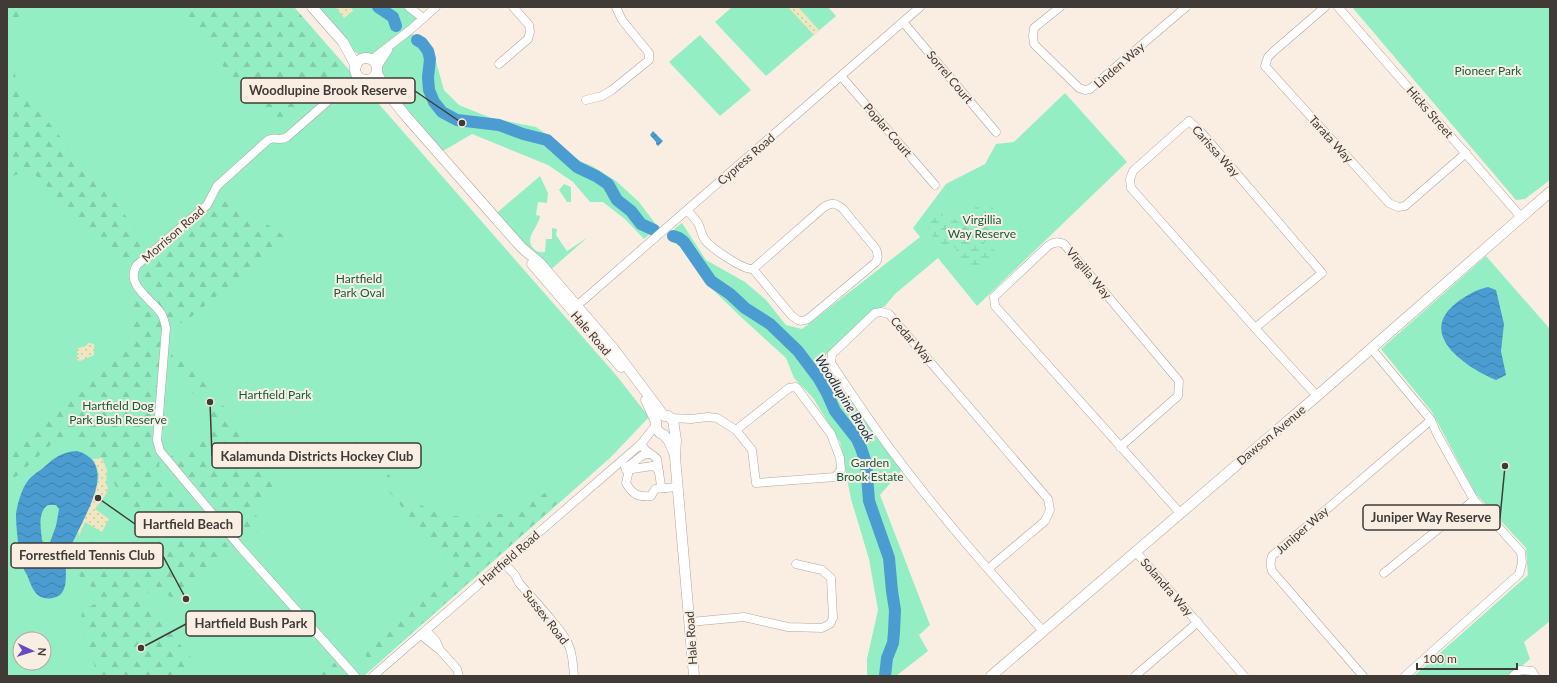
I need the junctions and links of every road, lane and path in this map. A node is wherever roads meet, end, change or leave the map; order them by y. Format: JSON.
{"nodes":[{"id":1,"x":312,"y":7,"type":"edge"},
{"id":2,"x":409,"y":7,"type":"edge"},
{"id":3,"x":436,"y":7,"type":"edge"},
{"id":4,"x":513,"y":7,"type":"edge"},
{"id":5,"x":616,"y":7,"type":"edge"},
{"id":6,"x":920,"y":7,"type":"edge"},
{"id":7,"x":1060,"y":7,"type":"edge"},
{"id":8,"x":1186,"y":7,"type":"edge"},
{"id":9,"x":1325,"y":7,"type":"edge"},
{"id":10,"x":1338,"y":7,"type":"edge"},
{"id":11,"x":423,"y":18,"type":"junction"},
{"id":12,"x":903,"y":22,"type":"junction"},
{"id":13,"x":343,"y":42,"type":"junction"},
{"id":14,"x":499,"y":64,"type":"dead end"},
{"id":15,"x":372,"y":65,"type":"junction"},
{"id":16,"x":356,"y":66,"type":"junction"},
{"id":17,"x":842,"y":76,"type":"junction"},
{"id":18,"x":367,"y":80,"type":"junction"},
{"id":19,"x":344,"y":87,"type":"dead end"},
{"id":20,"x":388,"y":94,"type":"junction"},
{"id":21,"x":586,"y":100,"type":"dead end"},
{"id":22,"x":996,"y":132,"type":"dead end"},
{"id":23,"x":1466,"y":153,"type":"junction"},
{"id":24,"x":936,"y":185,"type":"dead end"},
{"id":25,"x":1550,"y":192,"type":"edge"},
{"id":26,"x":687,"y":210,"type":"junction"},
{"id":27,"x":1520,"y":217,"type":"junction"},
{"id":28,"x":753,"y":270,"type":"junction"},
{"id":29,"x":574,"y":308,"type":"junction"},
{"id":30,"x":1255,"y":328,"type":"junction"},
{"id":31,"x":1371,"y":348,"type":"junction"},
{"id":32,"x":1317,"y":396,"type":"junction"},
{"id":33,"x":1431,"y":420,"type":"junction"},
{"id":34,"x":666,"y":423,"type":"junction"},
{"id":35,"x":736,"y":430,"type":"junction"},
{"id":36,"x":663,"y":435,"type":"junction"},
{"id":37,"x":642,"y":442,"type":"junction"},
{"id":38,"x":1120,"y":447,"type":"junction"},
{"id":39,"x":649,"y":454,"type":"junction"},
{"id":40,"x":675,"y":457,"type":"junction"},
{"id":41,"x":624,"y":467,"type":"junction"},
{"id":42,"x":659,"y":472,"type":"junction"},
{"id":43,"x":678,"y":486,"type":"junction"},
{"id":44,"x":665,"y":488,"type":"junction"},
{"id":45,"x":1474,"y":500,"type":"junction"},
{"id":46,"x":1180,"y":512,"type":"junction"},
{"id":47,"x":1136,"y":552,"type":"junction"},
{"id":48,"x":796,"y":564,"type":"dead end"},
{"id":49,"x":502,"y":565,"type":"junction"},
{"id":50,"x":988,"y":569,"type":"junction"},
{"id":51,"x":1384,"y":573,"type":"dead end"},
{"id":52,"x":690,"y":622,"type":"junction"},
{"id":53,"x":1198,"y":622,"type":"junction"},
{"id":54,"x":1043,"y":631,"type":"junction"},
{"id":55,"x":423,"y":632,"type":"junction"},
{"id":56,"x":355,"y":676,"type":"edge"},
{"id":57,"x":373,"y":676,"type":"edge"},
{"id":58,"x":459,"y":676,"type":"edge"},
{"id":59,"x":574,"y":676,"type":"edge"},
{"id":60,"x":694,"y":676,"type":"edge"},
{"id":61,"x":991,"y":676,"type":"edge"},
{"id":62,"x":1135,"y":676,"type":"edge"},
{"id":63,"x":1244,"y":676,"type":"edge"},
{"id":64,"x":1363,"y":676,"type":"edge"},
{"id":65,"x":1405,"y":676,"type":"edge"},
{"id":66,"x":1513,"y":676,"type":"edge"},
{"id":67,"x":1535,"y":676,"type":"edge"}],
"edges":[{"from":1,"to":13,"type":"main road","name":"Hale Road"},
{"from":2,"to":11,"type":"street"},
{"from":3,"to":11,"type":"street"},
{"from":4,"to":14,"type":"street"},
{"from":5,"to":21,"type":"street"},
{"from":6,"to":12,"type":"street","name":"Cypress Road"},
{"from":7,"to":8,"type":"street","name":"Linden Way"},
{"from":9,"to":23,"type":"street","name":"Tarata Way"},
{"from":10,"to":23,"type":"street","name":"Hicks Street"},
{"from":11,"to":15,"type":"street"},
{"from":12,"to":17,"type":"street","name":"Cypress Road"},
{"from":12,"to":22,"type":"street","name":"Sorrel Court"},
{"from":13,"to":15,"type":"main road","name":"Hale Road"},
{"from":13,"to":16,"type":"main road","name":"Hale Road"},
{"from":15,"to":16,"type":"main road"},
{"from":15,"to":18,"type":"main road"},
{"from":15,"to":20,"type":"main road","name":"Hale Road"},
{"from":16,"to":18,"type":"main road"},
{"from":17,"to":24,"type":"street","name":"Poplar Court"},
{"from":17,"to":26,"type":"street","name":"Cypress Road"},
{"from":18,"to":20,"type":"main road","name":"Hale Road"},
{"from":19,"to":56,"type":"street","name":"Morrison Road"},
{"from":20,"to":29,"type":"main road","name":"Hale Road"},
{"from":23,"to":27,"type":"street","name":"Hicks Street"},
{"from":25,"to":27,"type":"main road","name":"Dawson Avenue"},
{"from":26,"to":28,"type":"street"},
{"from":26,"to":29,"type":"street","name":"Cypress Road"},
{"from":27,"to":31,"type":"main road","name":"Dawson Avenue"},
{"from":28,"to":28,"type":"street"},
{"from":29,"to":34,"type":"main road","name":"Hale Road"},
{"from":30,"to":30,"type":"street","name":"Carissa Way"},
{"from":30,"to":32,"type":"street","name":"Carissa Way"},
{"from":31,"to":32,"type":"main road","name":"Dawson Avenue"},
{"from":31,"to":33,"type":"street"},
{"from":32,"to":46,"type":"main road","name":"Dawson Avenue"},
{"from":33,"to":45,"type":"street"},
{"from":33,"to":64,"type":"street","name":"Juniper Way"},
{"from":34,"to":35,"type":"street"},
{"from":34,"to":36,"type":"main road"},
{"from":34,"to":37,"type":"street","name":"Hartfield Road"},
{"from":34,"to":40,"type":"main road","name":"Hale Road"},
{"from":35,"to":35,"type":"street"},
{"from":36,"to":37,"type":"street","name":"Hartfield Road"},
{"from":36,"to":40,"type":"main road","name":"Hale Road"},
{"from":37,"to":39,"type":"street"},
{"from":37,"to":41,"type":"street","name":"Hartfield Road"},
{"from":38,"to":38,"type":"street","name":"Virgilia Way"},
{"from":38,"to":46,"type":"street","name":"Virgilia Way"},
{"from":39,"to":41,"type":"street"},
{"from":39,"to":42,"type":"street"},
{"from":40,"to":43,"type":"main road","name":"Hale Road"},
{"from":41,"to":42,"type":"street"},
{"from":41,"to":44,"type":"street"},
{"from":41,"to":49,"type":"street","name":"Hartfield Road"},
{"from":42,"to":44,"type":"street"},
{"from":43,"to":44,"type":"street"},
{"from":43,"to":52,"type":"main road","name":"Hale Road"},
{"from":45,"to":51,"type":"street"},
{"from":45,"to":65,"type":"street"},
{"from":46,"to":47,"type":"main road","name":"Dawson Avenue"},
{"from":47,"to":53,"type":"street","name":"Solandra Way"},
{"from":47,"to":54,"type":"main road","name":"Dawson Avenue"},
{"from":48,"to":52,"type":"street"},
{"from":49,"to":55,"type":"street","name":"Hartfield Road"},
{"from":49,"to":59,"type":"street","name":"Sussex Road"},
{"from":50,"to":50,"type":"street","name":"Cedar Way"},
{"from":50,"to":54,"type":"street","name":"Cedar Way"},
{"from":52,"to":60,"type":"main road","name":"Hale Road"},
{"from":53,"to":62,"type":"street","name":"Solandra Way"},
{"from":53,"to":63,"type":"street","name":"Solandra Way"},
{"from":54,"to":61,"type":"main road","name":"Dawson Avenue"},
{"from":55,"to":57,"type":"street","name":"Hartfield Road"},
{"from":55,"to":58,"type":"street"},
{"from":66,"to":67,"type":"street"}]}
